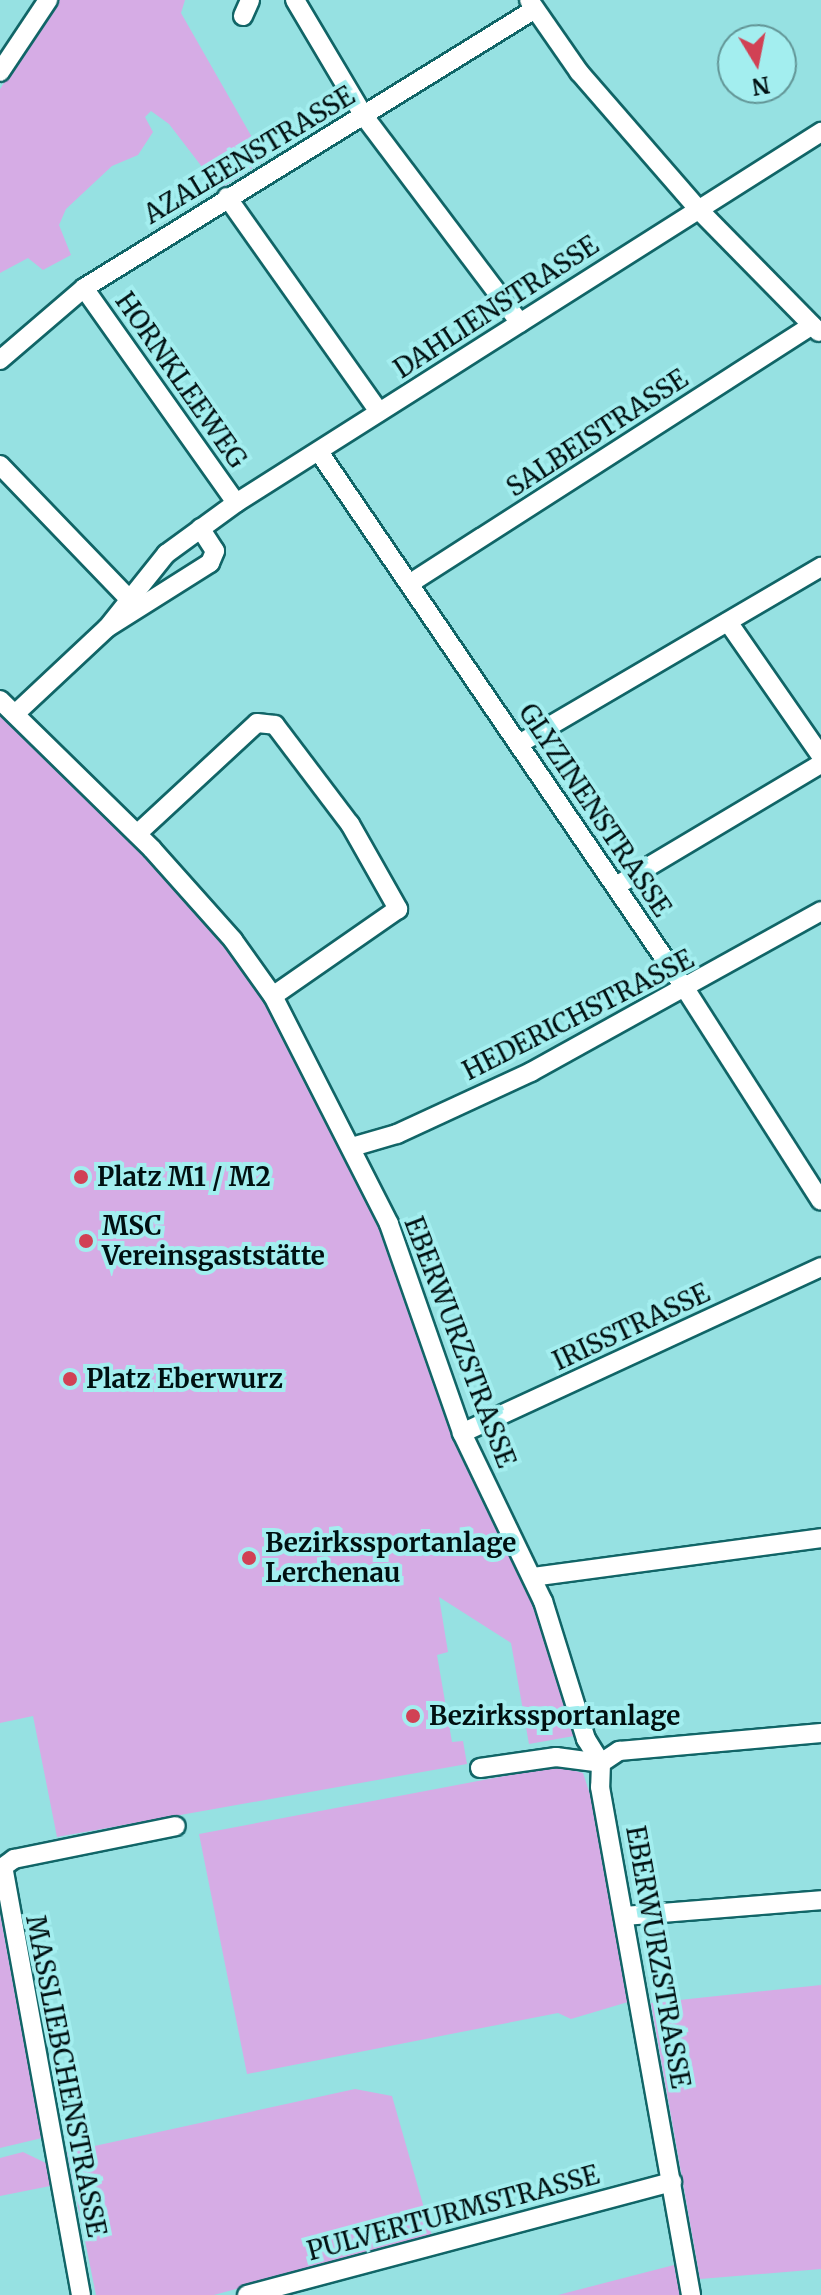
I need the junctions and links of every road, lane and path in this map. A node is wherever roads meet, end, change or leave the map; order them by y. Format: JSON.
{"nodes":[{"id":1,"x":48,"y":0,"type":"edge"},
{"id":2,"x":295,"y":0,"type":"edge"},
{"id":3,"x":532,"y":4,"type":"edge"},
{"id":4,"x":0,"y":72,"type":"edge"},
{"id":5,"x":364,"y":116,"type":"junction"},
{"id":6,"x":821,"y":132,"type":"edge"},
{"id":7,"x":227,"y":197,"type":"junction"},
{"id":8,"x":699,"y":210,"type":"junction"},
{"id":9,"x":84,"y":288,"type":"junction"},
{"id":10,"x":520,"y":323,"type":"junction"},
{"id":11,"x":817,"y":329,"type":"edge"},
{"id":12,"x":0,"y":360,"type":"edge"},
{"id":13,"x":379,"y":412,"type":"junction"},
{"id":14,"x":319,"y":452,"type":"junction"},
{"id":15,"x":0,"y":465,"type":"edge"},
{"id":16,"x":236,"y":503,"type":"junction"},
{"id":17,"x":200,"y":528,"type":"junction"},
{"id":18,"x":821,"y":567,"type":"edge"},
{"id":19,"x":409,"y":584,"type":"junction"},
{"id":20,"x":127,"y":597,"type":"junction"},
{"id":21,"x":728,"y":622,"type":"junction"},
{"id":22,"x":107,"y":628,"type":"junction"},
{"id":23,"x":0,"y":700,"type":"edge"},
{"id":24,"x":15,"y":714,"type":"junction"},
{"id":25,"x":519,"y":744,"type":"junction"},
{"id":26,"x":821,"y":756,"type":"edge"},
{"id":27,"x":821,"y":764,"type":"edge"},
{"id":28,"x":137,"y":834,"type":"junction"},
{"id":29,"x":616,"y":886,"type":"junction"},
{"id":30,"x":821,"y":911,"type":"edge"},
{"id":31,"x":686,"y":990,"type":"junction"},
{"id":32,"x":273,"y":996,"type":"junction"},
{"id":33,"x":352,"y":1147,"type":"junction"},
{"id":34,"x":821,"y":1201,"type":"edge"},
{"id":35,"x":821,"y":1267,"type":"edge"},
{"id":36,"x":462,"y":1433,"type":"junction"},
{"id":37,"x":821,"y":1538,"type":"edge"},
{"id":38,"x":533,"y":1577,"type":"junction"},
{"id":39,"x":821,"y":1733,"type":"edge"},
{"id":40,"x":601,"y":1763,"type":"junction"},
{"id":41,"x":480,"y":1768,"type":"dead end"},
{"id":42,"x":176,"y":1826,"type":"dead end"},
{"id":43,"x":821,"y":1900,"type":"edge"},
{"id":44,"x":624,"y":1916,"type":"junction"},
{"id":45,"x":672,"y":2182,"type":"junction"},
{"id":46,"x":81,"y":2295,"type":"edge"},
{"id":47,"x":247,"y":2295,"type":"edge"},
{"id":48,"x":691,"y":2295,"type":"edge"}],
"edges":[{"from":1,"to":4,"type":"street"},
{"from":2,"to":5,"type":"street"},
{"from":3,"to":5,"type":"street","name":"AZALEENSTRASSE"},
{"from":3,"to":8,"type":"street"},
{"from":5,"to":7,"type":"street","name":"AZALEENSTRASSE"},
{"from":5,"to":10,"type":"street"},
{"from":6,"to":8,"type":"street","name":"DAHLIENSTRASSE"},
{"from":7,"to":9,"type":"street","name":"AZALEENSTRASSE"},
{"from":7,"to":13,"type":"street"},
{"from":8,"to":10,"type":"street","name":"DAHLIENSTRASSE"},
{"from":8,"to":11,"type":"street"},
{"from":9,"to":12,"type":"street","name":"AZALEENSTRASSE"},
{"from":9,"to":16,"type":"street","name":"HORNKLEEWEG"},
{"from":10,"to":13,"type":"street","name":"DAHLIENSTRASSE"},
{"from":11,"to":19,"type":"street","name":"SALBEISTRASSE"},
{"from":13,"to":14,"type":"street","name":"DAHLIENSTRASSE"},
{"from":14,"to":16,"type":"street","name":"DAHLIENSTRASSE"},
{"from":14,"to":19,"type":"street","name":"GLYZINENSTRASSE"},
{"from":15,"to":20,"type":"street"},
{"from":16,"to":17,"type":"street","name":"DAHLIENSTRASSE"},
{"from":17,"to":20,"type":"street","name":"DAHLIENSTRASSE"},
{"from":17,"to":22,"type":"street","name":"DAHLIENSTRASSE"},
{"from":18,"to":21,"type":"street"},
{"from":19,"to":25,"type":"street","name":"GLYZINENSTRASSE"},
{"from":20,"to":22,"type":"street","name":"DAHLIENSTRASSE"},
{"from":21,"to":25,"type":"street"},
{"from":21,"to":26,"type":"street"},
{"from":22,"to":24,"type":"street","name":"DAHLIENSTRASSE"},
{"from":23,"to":24,"type":"street","name":"EBERWURZSTRASSE"},
{"from":24,"to":28,"type":"street","name":"EBERWURZSTRASSE"},
{"from":25,"to":29,"type":"street","name":"GLYZINENSTRASSE"},
{"from":27,"to":29,"type":"street"},
{"from":28,"to":32,"type":"street","name":"EBERWURZSTRASSE"},
{"from":28,"to":32,"type":"street"},
{"from":29,"to":31,"type":"street","name":"GLYZINENSTRASSE"},
{"from":30,"to":31,"type":"street","name":"HEDERICHSTRASSE"},
{"from":31,"to":33,"type":"street","name":"HEDERICHSTRASSE"},
{"from":31,"to":34,"type":"street","name":"GLYZINENSTRASSE"},
{"from":32,"to":33,"type":"street","name":"EBERWURZSTRASSE"},
{"from":33,"to":36,"type":"street","name":"EBERWURZSTRASSE"},
{"from":35,"to":36,"type":"street","name":"IRISSTRASSE"},
{"from":36,"to":38,"type":"street","name":"EBERWURZSTRASSE"},
{"from":37,"to":38,"type":"street"},
{"from":38,"to":40,"type":"street","name":"EBERWURZSTRASSE"},
{"from":39,"to":40,"type":"street"},
{"from":40,"to":41,"type":"street"},
{"from":40,"to":44,"type":"street","name":"EBERWURZSTRASSE"},
{"from":42,"to":46,"type":"street","name":"MASSLIEBCHENSTRASSE"},
{"from":43,"to":44,"type":"street"},
{"from":44,"to":45,"type":"street","name":"EBERWURZSTRASSE"},
{"from":45,"to":47,"type":"street","name":"PULVERTURMSTRASSE"},
{"from":45,"to":48,"type":"street","name":"EBERWURZSTRASSE"}]}
